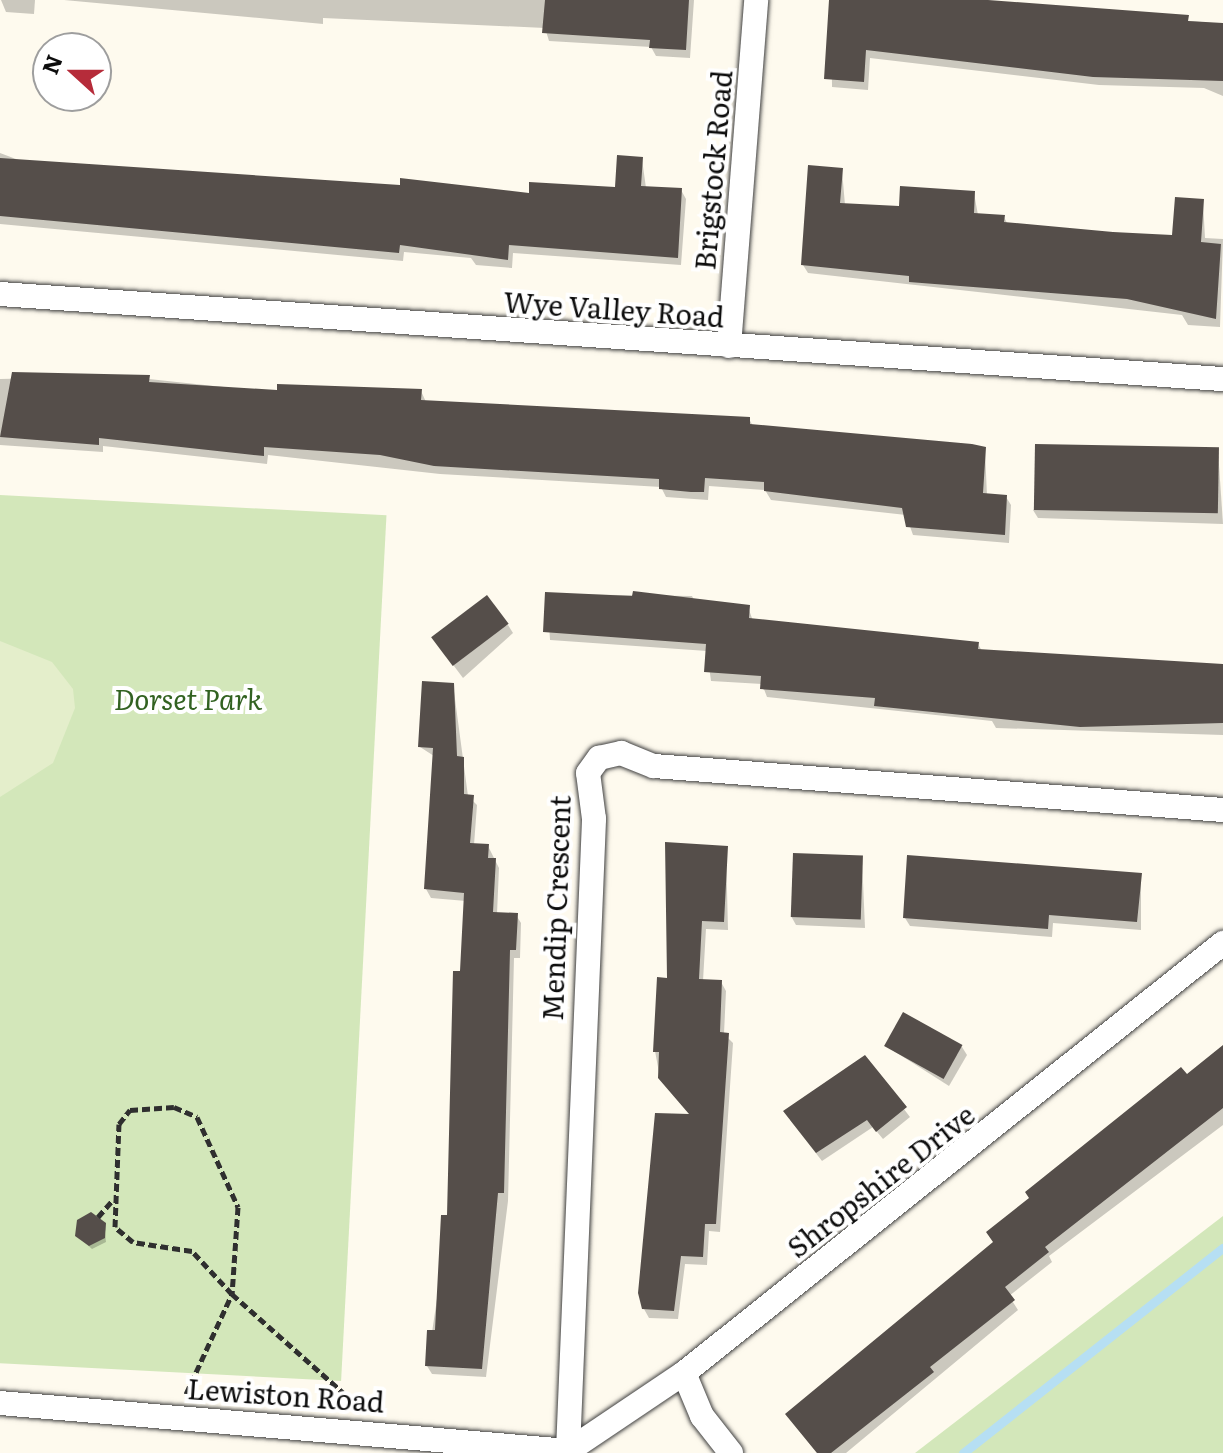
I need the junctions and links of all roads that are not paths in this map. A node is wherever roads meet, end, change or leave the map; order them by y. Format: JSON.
{"nodes":[{"id":1,"x":756,"y":0,"type":"edge"},
{"id":2,"x":0,"y":294,"type":"edge"},
{"id":3,"x":729,"y":346,"type":"junction"},
{"id":4,"x":1223,"y":379,"type":"edge"},
{"id":5,"x":1223,"y":810,"type":"edge"},
{"id":6,"x":1223,"y":943,"type":"edge"},
{"id":7,"x":684,"y":1373,"type":"junction"},
{"id":8,"x":0,"y":1403,"type":"edge"},
{"id":9,"x":566,"y":1452,"type":"edge"},
{"id":10,"x":731,"y":1453,"type":"edge"}],
"edges":[{"from":1,"to":3,"type":"street","name":"Brigstock Road"},
{"from":2,"to":3,"type":"street","name":"Wye Valley Road"},
{"from":3,"to":4,"type":"street","name":"Wye Valley Road"},
{"from":5,"to":9,"type":"street","name":"Mendip Crescent"},
{"from":6,"to":7,"type":"street","name":"Shropshire Drive"},
{"from":7,"to":9,"type":"street","name":"Shropshire Drive"},
{"from":7,"to":10,"type":"street"},
{"from":8,"to":9,"type":"street","name":"Lewiston Road"}]}
